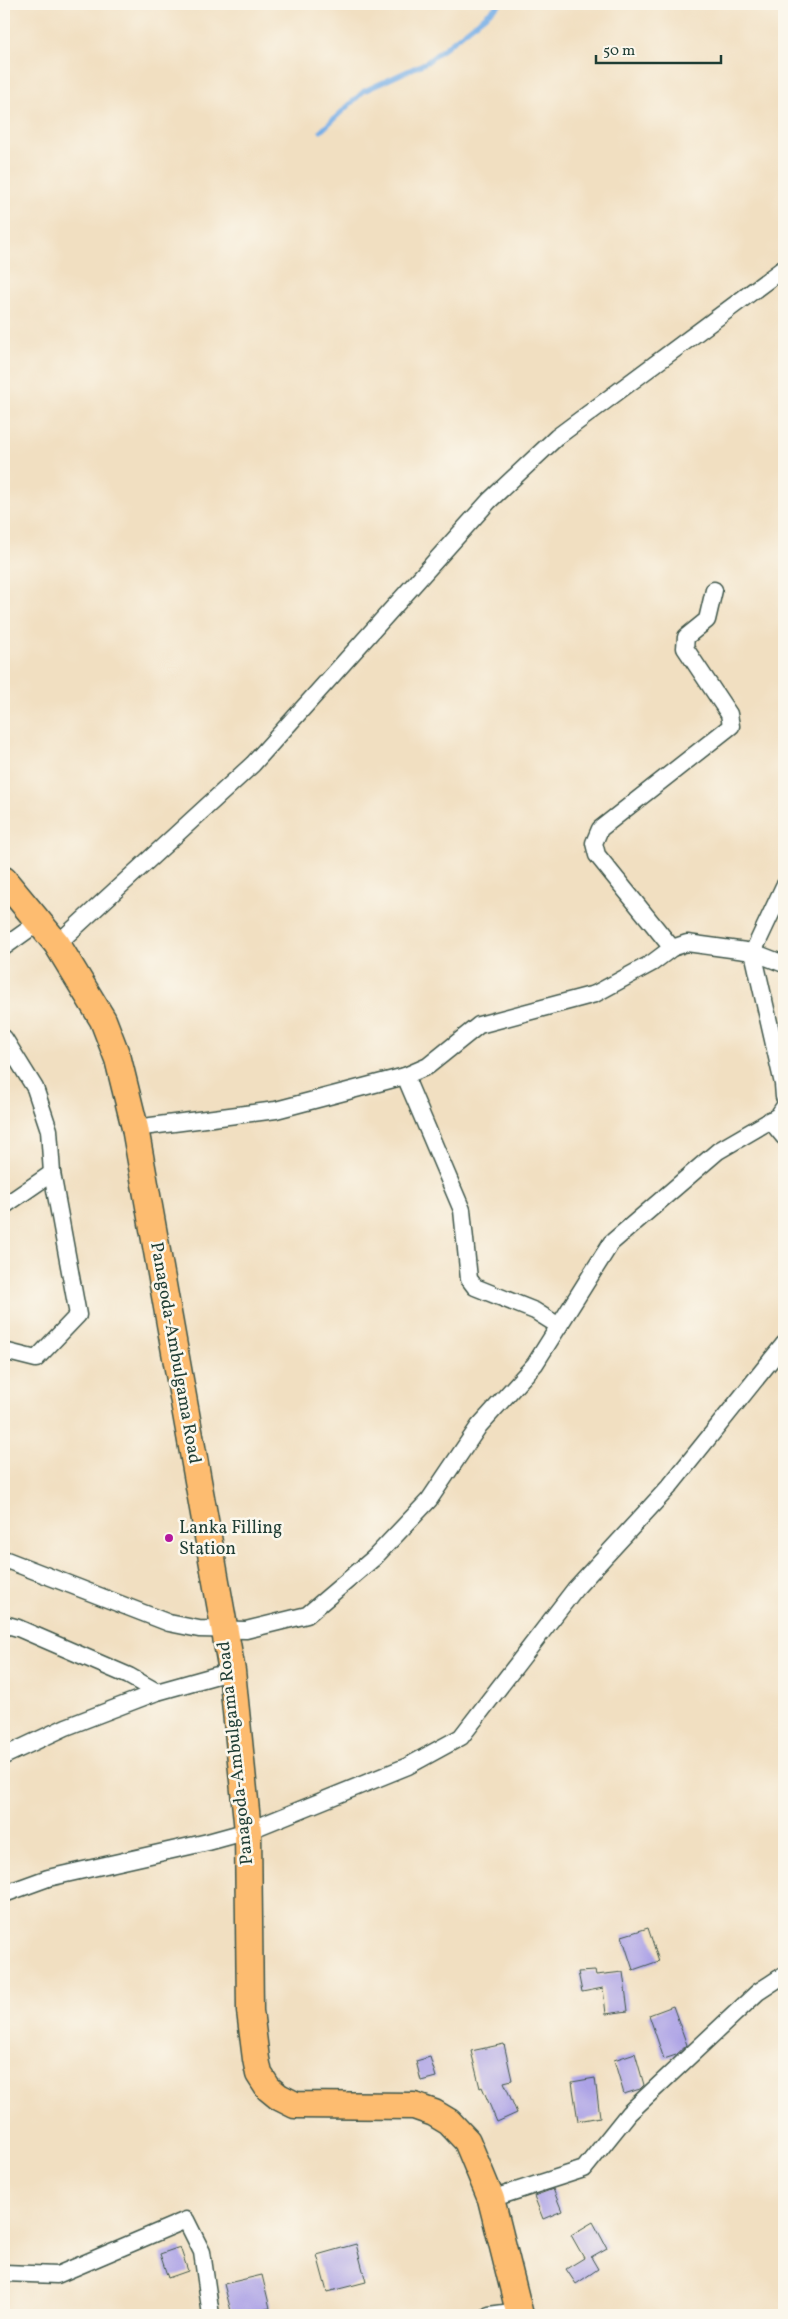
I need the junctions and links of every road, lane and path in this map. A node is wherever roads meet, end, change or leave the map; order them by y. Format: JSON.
{"nodes":[{"id":1,"x":784,"y":268,"type":"edge"},
{"id":2,"x":714,"y":590,"type":"dead end"},
{"id":3,"x":4,"y":880,"type":"edge"},
{"id":4,"x":784,"y":886,"type":"edge"},
{"id":5,"x":39,"y":922,"type":"junction"},
{"id":6,"x":57,"y":944,"type":"junction"},
{"id":7,"x":4,"y":946,"type":"edge"},
{"id":8,"x":672,"y":948,"type":"junction"},
{"id":9,"x":753,"y":952,"type":"junction"},
{"id":10,"x":784,"y":964,"type":"edge"},
{"id":11,"x":4,"y":1038,"type":"edge"},
{"id":12,"x":405,"y":1076,"type":"junction"},
{"id":13,"x":784,"y":1097,"type":"edge"},
{"id":14,"x":784,"y":1107,"type":"edge"},
{"id":15,"x":770,"y":1120,"type":"junction"},
{"id":16,"x":135,"y":1128,"type":"junction"},
{"id":17,"x":784,"y":1137,"type":"edge"},
{"id":18,"x":52,"y":1173,"type":"junction"},
{"id":19,"x":4,"y":1206,"type":"edge"},
{"id":20,"x":559,"y":1326,"type":"junction"},
{"id":21,"x":784,"y":1344,"type":"edge"},
{"id":22,"x":4,"y":1351,"type":"edge"},
{"id":23,"x":4,"y":1559,"type":"edge"},
{"id":24,"x":4,"y":1624,"type":"edge"},
{"id":25,"x":224,"y":1631,"type":"junction"},
{"id":26,"x":232,"y":1671,"type":"junction"},
{"id":27,"x":157,"y":1692,"type":"junction"},
{"id":28,"x":4,"y":1756,"type":"edge"},
{"id":29,"x":248,"y":1831,"type":"junction"},
{"id":30,"x":4,"y":1894,"type":"edge"},
{"id":31,"x":784,"y":1975,"type":"edge"},
{"id":32,"x":491,"y":2199,"type":"junction"},
{"id":33,"x":4,"y":2274,"type":"edge"},
{"id":34,"x":519,"y":2313,"type":"edge"},
{"id":35,"x":211,"y":2315,"type":"edge"},
{"id":36,"x":489,"y":2315,"type":"edge"}],
"edges":[{"from":1,"to":6,"type":"street"},
{"from":2,"to":8,"type":"street"},
{"from":3,"to":5,"type":"main road","name":"Panagoda-Ambulgama Road"},
{"from":4,"to":9,"type":"street"},
{"from":5,"to":6,"type":"main road","name":"Panagoda-Ambulgama Road"},
{"from":5,"to":7,"type":"street"},
{"from":6,"to":16,"type":"main road","name":"Panagoda-Ambulgama Road"},
{"from":8,"to":9,"type":"street"},
{"from":8,"to":12,"type":"street"},
{"from":9,"to":10,"type":"street"},
{"from":9,"to":13,"type":"street"},
{"from":11,"to":18,"type":"street"},
{"from":12,"to":16,"type":"street"},
{"from":12,"to":20,"type":"street"},
{"from":14,"to":15,"type":"street"},
{"from":15,"to":17,"type":"street"},
{"from":15,"to":20,"type":"street"},
{"from":16,"to":25,"type":"main road","name":"Panagoda-Ambulgama Road"},
{"from":18,"to":19,"type":"street"},
{"from":18,"to":22,"type":"street"},
{"from":20,"to":25,"type":"street"},
{"from":21,"to":29,"type":"street"},
{"from":23,"to":25,"type":"street"},
{"from":24,"to":27,"type":"street"},
{"from":25,"to":26,"type":"main road","name":"Panagoda-Ambulgama Road"},
{"from":26,"to":27,"type":"street"},
{"from":26,"to":29,"type":"main road","name":"Panagoda-Ambulgama Road"},
{"from":27,"to":28,"type":"street"},
{"from":29,"to":30,"type":"street"},
{"from":29,"to":32,"type":"main road","name":"Panagoda-Ambulgama Road"},
{"from":31,"to":32,"type":"street"},
{"from":32,"to":34,"type":"main road","name":"Panagoda-Ambulgama Road"},
{"from":33,"to":35,"type":"street"},
{"from":34,"to":36,"type":"street"}]}
